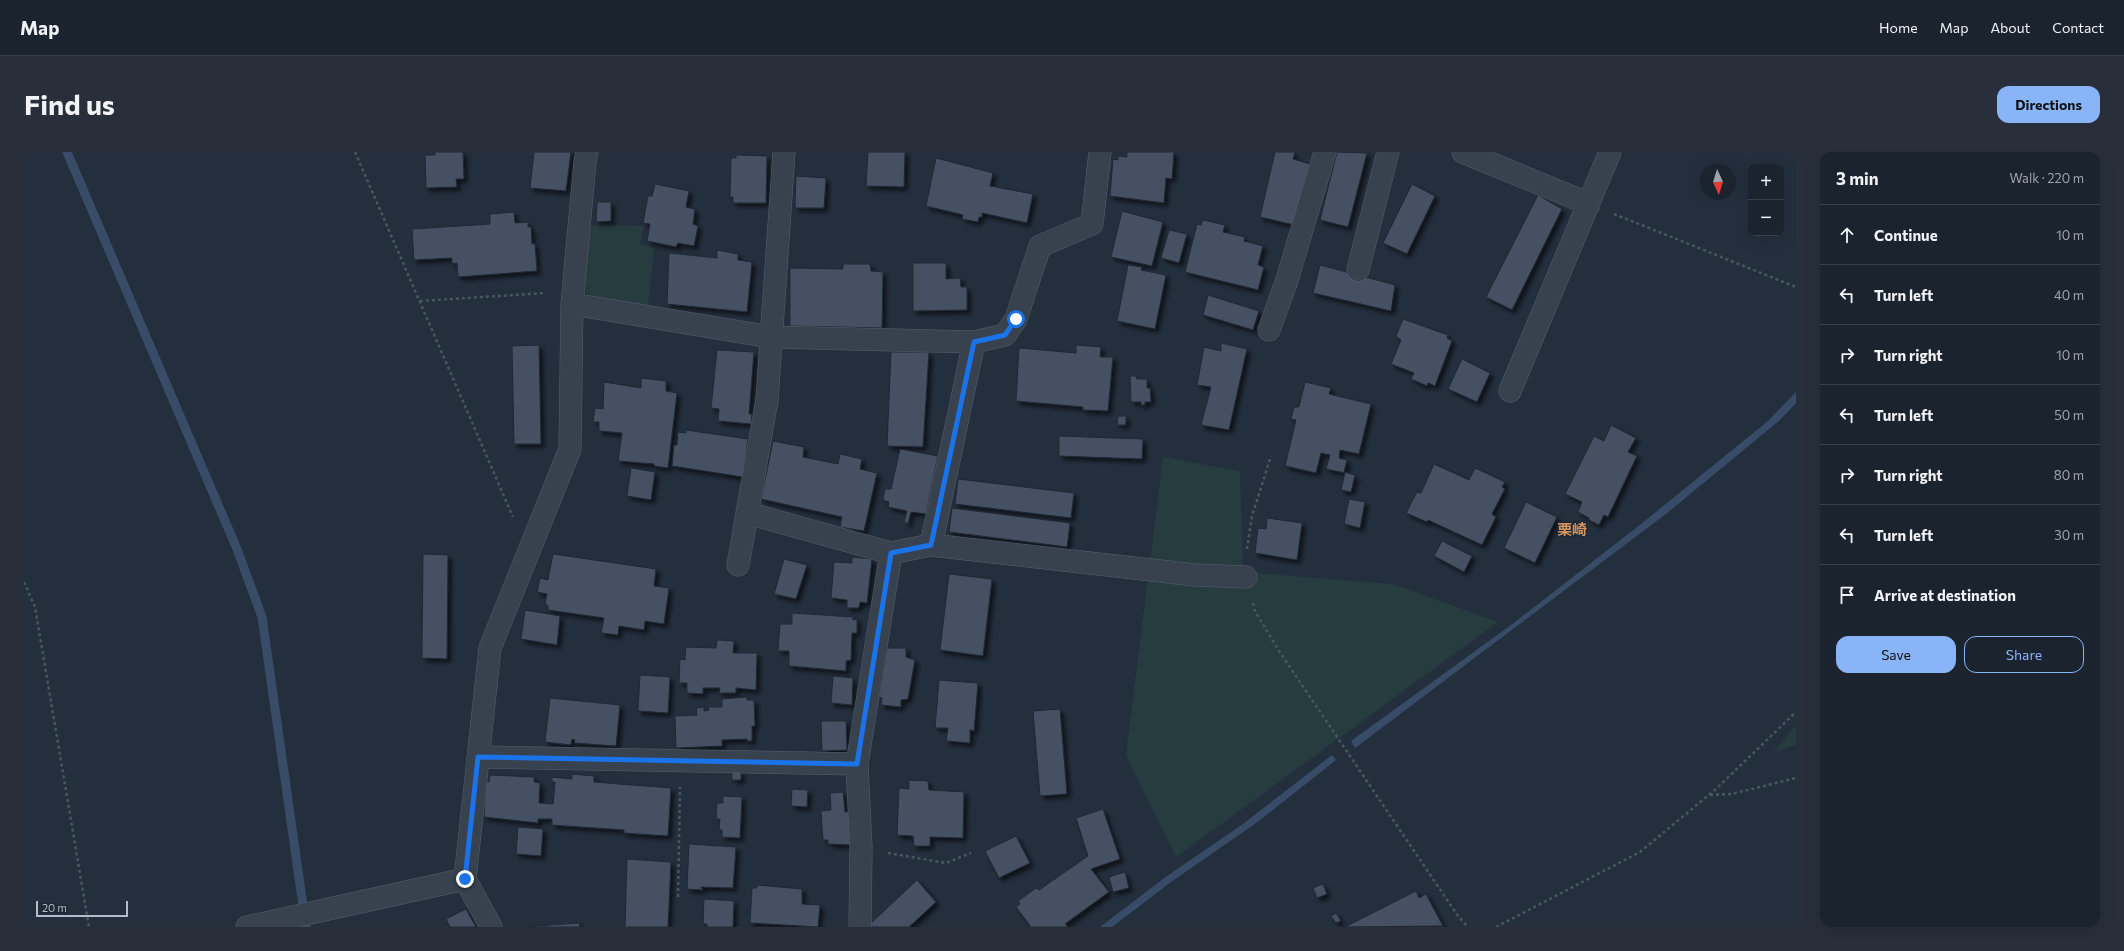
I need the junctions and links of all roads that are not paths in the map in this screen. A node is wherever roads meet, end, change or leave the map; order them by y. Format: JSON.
{"nodes":[{"id":1,"x":587,"y":152,"type":"edge"},
{"id":2,"x":784,"y":152,"type":"edge"},
{"id":3,"x":1100,"y":152,"type":"edge"},
{"id":4,"x":1325,"y":152,"type":"edge"},
{"id":5,"x":1388,"y":152,"type":"edge"},
{"id":6,"x":1463,"y":152,"type":"edge"},
{"id":7,"x":1610,"y":152,"type":"edge"},
{"id":8,"x":1589,"y":204,"type":"junction"},
{"id":9,"x":1358,"y":270,"type":"dead end"},
{"id":10,"x":573,"y":297,"type":"junction"},
{"id":11,"x":1269,"y":330,"type":"dead end"},
{"id":12,"x":771,"y":337,"type":"junction"},
{"id":13,"x":974,"y":342,"type":"junction"},
{"id":14,"x":1510,"y":392,"type":"dead end"},
{"id":15,"x":747,"y":513,"type":"junction"},
{"id":16,"x":931,"y":545,"type":"junction"},
{"id":17,"x":891,"y":553,"type":"junction"},
{"id":18,"x":738,"y":564,"type":"dead end"},
{"id":19,"x":1246,"y":577,"type":"road end"},
{"id":20,"x":478,"y":757,"type":"junction"},
{"id":21,"x":857,"y":764,"type":"junction"},
{"id":22,"x":465,"y":879,"type":"junction"},
{"id":23,"x":247,"y":927,"type":"edge"},
{"id":24,"x":491,"y":927,"type":"edge"},
{"id":25,"x":860,"y":927,"type":"edge"}],
"edges":[{"from":1,"to":10,"type":"street"},
{"from":2,"to":12,"type":"street"},
{"from":3,"to":13,"type":"street"},
{"from":4,"to":11,"type":"street"},
{"from":5,"to":9,"type":"street"},
{"from":6,"to":8,"type":"street"},
{"from":7,"to":8,"type":"street"},
{"from":8,"to":14,"type":"street"},
{"from":10,"to":12,"type":"street"},
{"from":10,"to":20,"type":"street"},
{"from":12,"to":13,"type":"street"},
{"from":12,"to":15,"type":"street"},
{"from":13,"to":16,"type":"street"},
{"from":15,"to":17,"type":"street"},
{"from":15,"to":18,"type":"street"},
{"from":16,"to":17,"type":"street"},
{"from":16,"to":19,"type":"street"},
{"from":17,"to":21,"type":"street"},
{"from":20,"to":21,"type":"street"},
{"from":20,"to":22,"type":"street"},
{"from":21,"to":25,"type":"street"},
{"from":22,"to":23,"type":"street"},
{"from":22,"to":24,"type":"street"}]}
